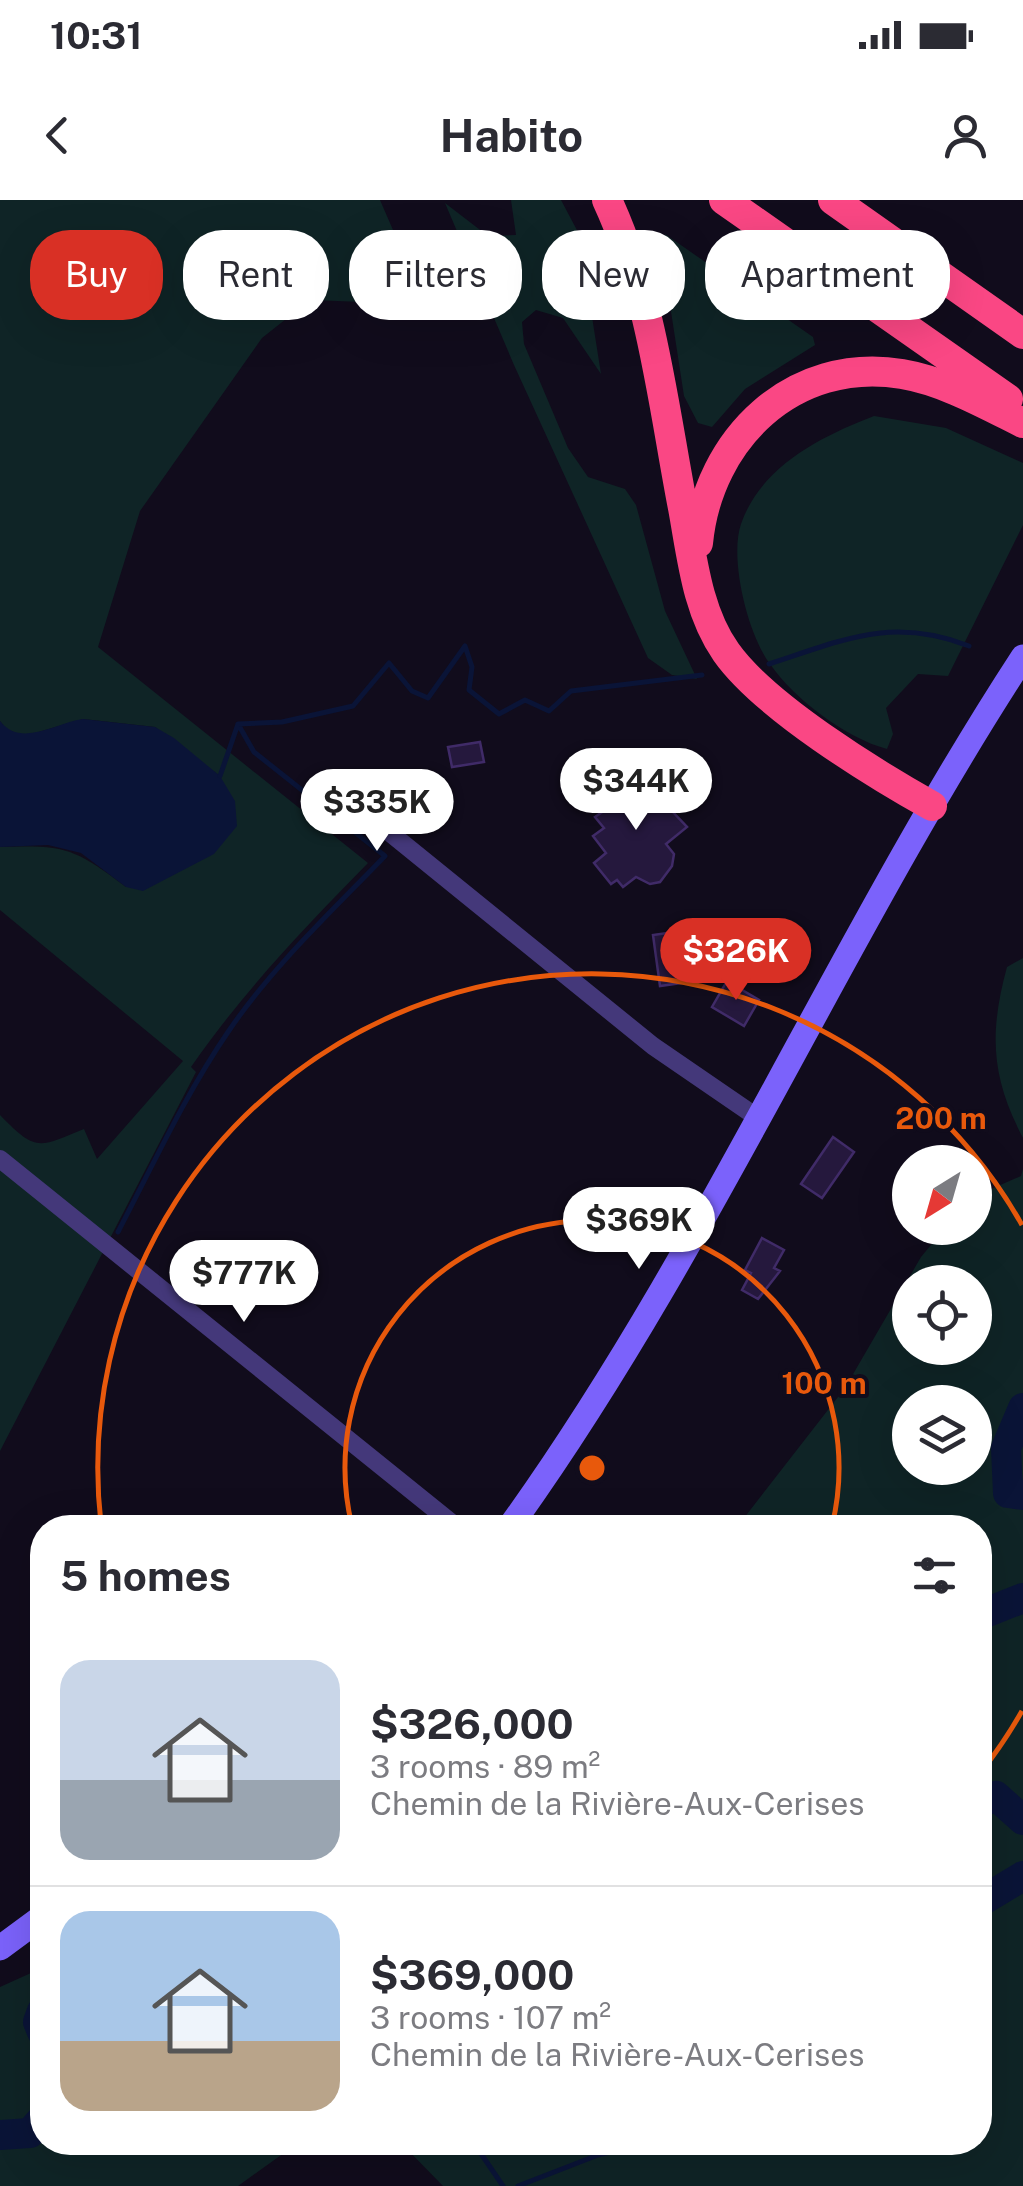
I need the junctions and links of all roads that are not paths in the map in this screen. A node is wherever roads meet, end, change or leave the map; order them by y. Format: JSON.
{"nodes":[{"id":1,"x":606,"y":200,"type":"edge"},
{"id":2,"x":724,"y":200,"type":"edge"},
{"id":3,"x":833,"y":200,"type":"edge"},
{"id":4,"x":1023,"y":334,"type":"edge"},
{"id":5,"x":1023,"y":410,"type":"edge"},
{"id":6,"x":1023,"y":423,"type":"edge"},
{"id":7,"x":697,"y":581,"type":"junction"},
{"id":8,"x":1023,"y":656,"type":"edge"},
{"id":9,"x":932,"y":806,"type":"junction"},
{"id":10,"x":368,"y":815,"type":"dead end"},
{"id":11,"x":758,"y":1118,"type":"junction"},
{"id":12,"x":0,"y":1159,"type":"edge"},
{"id":13,"x":442,"y":1515,"type":"edge"},
{"id":14,"x":518,"y":1515,"type":"edge"},
{"id":15,"x":30,"y":1926,"type":"edge"},
{"id":16,"x":0,"y":1948,"type":"edge"}],
"edges":[{"from":1,"to":7,"type":"highway"},
{"from":2,"to":5,"type":"highway"},
{"from":3,"to":4,"type":"highway"},
{"from":6,"to":7,"type":"highway"},
{"from":7,"to":9,"type":"highway"},
{"from":8,"to":9,"type":"main road"},
{"from":9,"to":11,"type":"main road"},
{"from":10,"to":11,"type":"street"},
{"from":11,"to":14,"type":"main road"},
{"from":12,"to":13,"type":"street"},
{"from":15,"to":16,"type":"main road"}]}
